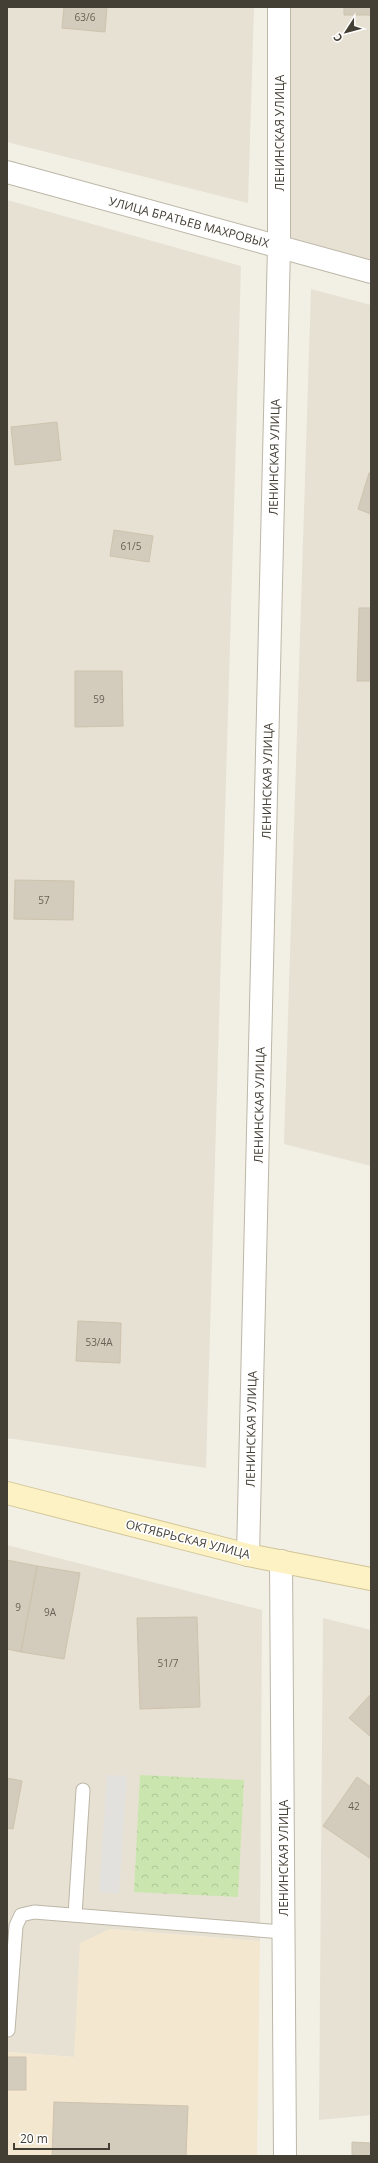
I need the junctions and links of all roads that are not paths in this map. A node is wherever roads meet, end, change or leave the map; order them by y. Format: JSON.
{"nodes":[{"id":1,"x":279,"y":7,"type":"edge"},
{"id":2,"x":7,"y":172,"type":"edge"},
{"id":3,"x":279,"y":246,"type":"junction"},
{"id":4,"x":371,"y":272,"type":"edge"},
{"id":5,"x":7,"y":1493,"type":"edge"},
{"id":6,"x":248,"y":1555,"type":"junction"},
{"id":7,"x":281,"y":1561,"type":"junction"},
{"id":8,"x":371,"y":1579,"type":"edge"},
{"id":9,"x":83,"y":1790,"type":"dead end"},
{"id":10,"x":75,"y":1915,"type":"junction"},
{"id":11,"x":283,"y":1932,"type":"junction"},
{"id":12,"x":8,"y":2030,"type":"dead end"},
{"id":13,"x":285,"y":2156,"type":"edge"}],
"edges":[{"from":1,"to":3,"type":"street","name":"ЛЕНИНСКАЯ УЛИЦА"},
{"from":2,"to":3,"type":"street","name":"УЛИЦА БРАТЬЕВ МАХРОВЫХ"},
{"from":3,"to":4,"type":"street","name":"УЛИЦА БРАТЬЕВ МАХРОВЫХ"},
{"from":3,"to":6,"type":"street","name":"ЛЕНИНСКАЯ УЛИЦА"},
{"from":5,"to":6,"type":"main road","name":"ОКТЯБРЬСКАЯ УЛИЦА"},
{"from":6,"to":7,"type":"main road","name":"ОКТЯБРЬСКАЯ УЛИЦА"},
{"from":7,"to":8,"type":"main road","name":"ОКТЯБРЬСКАЯ УЛИЦА"},
{"from":7,"to":11,"type":"street","name":"ЛЕНИНСКАЯ УЛИЦА"},
{"from":9,"to":10,"type":"lane"},
{"from":10,"to":11,"type":"lane"},
{"from":10,"to":12,"type":"lane"},
{"from":11,"to":13,"type":"street","name":"ЛЕНИНСКАЯ УЛИЦА"}]}
